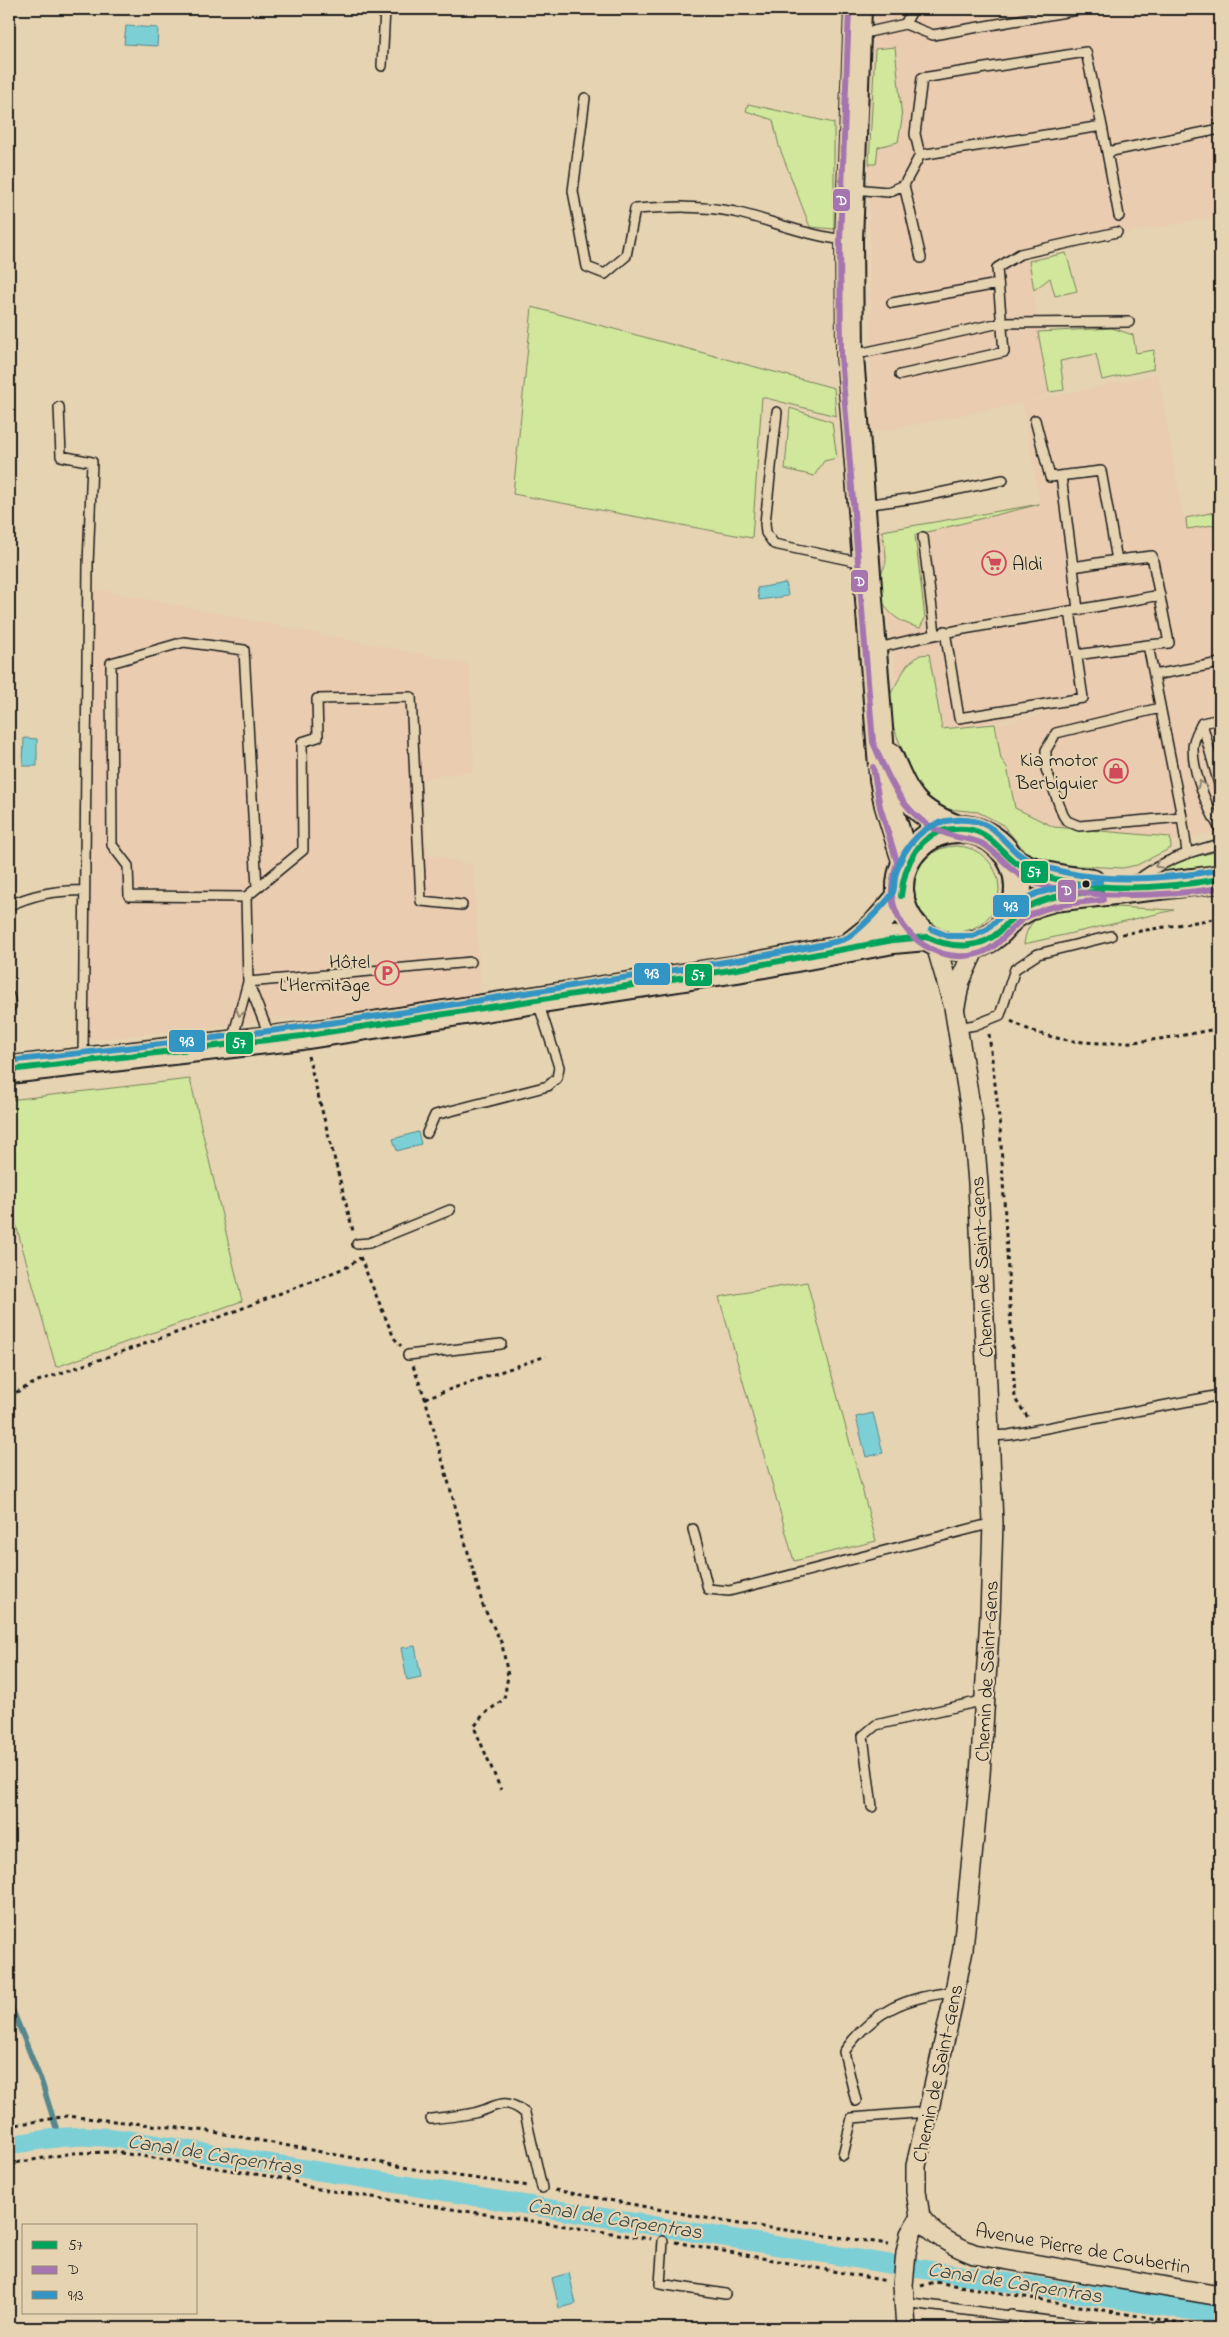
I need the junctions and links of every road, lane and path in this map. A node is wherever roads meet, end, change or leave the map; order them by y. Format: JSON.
{"nodes":[{"id":1,"x":385,"y":9,"type":"edge"},
{"id":2,"x":858,"y":9,"type":"edge"},
{"id":3,"x":913,"y":9,"type":"edge"},
{"id":4,"x":1083,"y":9,"type":"edge"},
{"id":5,"x":906,"y":24,"type":"junction"},
{"id":6,"x":858,"y":34,"type":"junction"},
{"id":7,"x":382,"y":66,"type":"dead end"},
{"id":8,"x":585,"y":98,"type":"dead end"},
{"id":9,"x":1102,"y":126,"type":"junction"},
{"id":10,"x":1220,"y":129,"type":"edge"},
{"id":11,"x":1107,"y":152,"type":"junction"},
{"id":12,"x":920,"y":155,"type":"junction"},
{"id":13,"x":904,"y":185,"type":"junction"},
{"id":14,"x":851,"y":188,"type":"junction"},
{"id":15,"x":1119,"y":216,"type":"dead end"},
{"id":16,"x":1117,"y":232,"type":"dead end"},
{"id":17,"x":849,"y":240,"type":"junction"},
{"id":18,"x":920,"y":258,"type":"dead end"},
{"id":19,"x":998,"y":284,"type":"junction"},
{"id":20,"x":892,"y":303,"type":"dead end"},
{"id":21,"x":1129,"y":322,"type":"dead end"},
{"id":22,"x":1000,"y":323,"type":"junction"},
{"id":23,"x":850,"y":356,"type":"junction"},
{"id":24,"x":900,"y":375,"type":"dead end"},
{"id":25,"x":59,"y":407,"type":"dead end"},
{"id":26,"x":777,"y":412,"type":"dead end"},
{"id":27,"x":1036,"y":420,"type":"dead end"},
{"id":28,"x":1061,"y":476,"type":"junction"},
{"id":29,"x":1003,"y":480,"type":"dead end"},
{"id":30,"x":861,"y":505,"type":"junction"},
{"id":31,"x":923,"y":538,"type":"dead end"},
{"id":32,"x":1117,"y":560,"type":"junction"},
{"id":33,"x":866,"y":563,"type":"junction"},
{"id":34,"x":1073,"y":567,"type":"junction"},
{"id":35,"x":1160,"y":595,"type":"junction"},
{"id":36,"x":1074,"y":611,"type":"junction"},
{"id":37,"x":940,"y":632,"type":"junction"},
{"id":38,"x":1148,"y":645,"type":"junction"},
{"id":39,"x":873,"y":649,"type":"junction"},
{"id":40,"x":1076,"y":654,"type":"junction"},
{"id":41,"x":1220,"y":663,"type":"edge"},
{"id":42,"x":1154,"y":675,"type":"junction"},
{"id":43,"x":1160,"y":708,"type":"junction"},
{"id":44,"x":1220,"y":719,"type":"edge"},
{"id":45,"x":1202,"y":723,"type":"junction"},
{"id":46,"x":881,"y":739,"type":"junction"},
{"id":47,"x":1220,"y":788,"type":"edge"},
{"id":48,"x":1182,"y":816,"type":"junction"},
{"id":49,"x":958,"y":829,"type":"junction"},
{"id":50,"x":1220,"y":829,"type":"edge"},
{"id":51,"x":1220,"y":844,"type":"edge"},
{"id":52,"x":1187,"y":852,"type":"junction"},
{"id":53,"x":1011,"y":860,"type":"junction"},
{"id":54,"x":906,"y":862,"type":"junction"},
{"id":55,"x":1220,"y":879,"type":"edge"},
{"id":56,"x":257,"y":888,"type":"junction"},
{"id":57,"x":1128,"y":888,"type":"junction"},
{"id":58,"x":84,"y":891,"type":"junction"},
{"id":59,"x":901,"y":896,"type":"junction"},
{"id":60,"x":246,"y":897,"type":"junction"},
{"id":61,"x":462,"y":905,"type":"dead end"},
{"id":62,"x":9,"y":906,"type":"edge"},
{"id":63,"x":1011,"y":917,"type":"junction"},
{"id":64,"x":1220,"y":918,"type":"edge"},
{"id":65,"x":1111,"y":936,"type":"joint"},
{"id":66,"x":931,"y":940,"type":"junction"},
{"id":67,"x":977,"y":944,"type":"junction"},
{"id":68,"x":849,"y":947,"type":"junction"},
{"id":69,"x":471,"y":962,"type":"dead end"},
{"id":70,"x":248,"y":982,"type":"junction"},
{"id":71,"x":9,"y":996,"type":"edge"},
{"id":72,"x":538,"y":1000,"type":"junction"},
{"id":73,"x":11,"y":1006,"type":"dead end"},
{"id":74,"x":954,"y":1007,"type":"junction"},
{"id":75,"x":1000,"y":1015,"type":"junction"},
{"id":76,"x":986,"y":1021,"type":"junction"},
{"id":77,"x":956,"y":1028,"type":"junction"},
{"id":78,"x":1220,"y":1028,"type":"edge"},
{"id":79,"x":302,"y":1036,"type":"junction"},
{"id":80,"x":271,"y":1040,"type":"junction"},
{"id":81,"x":232,"y":1044,"type":"junction"},
{"id":82,"x":84,"y":1063,"type":"junction"},
{"id":83,"x":9,"y":1070,"type":"edge"},
{"id":84,"x":427,"y":1133,"type":"dead end"},
{"id":85,"x":450,"y":1210,"type":"dead end"},
{"id":86,"x":357,"y":1244,"type":"junction"},
{"id":87,"x":360,"y":1258,"type":"junction"},
{"id":88,"x":501,"y":1344,"type":"dead end"},
{"id":89,"x":408,"y":1355,"type":"junction"},
{"id":90,"x":546,"y":1356,"type":"dead end"},
{"id":91,"x":1220,"y":1395,"type":"edge"},
{"id":92,"x":9,"y":1396,"type":"edge"},
{"id":93,"x":425,"y":1398,"type":"junction"},
{"id":94,"x":1037,"y":1430,"type":"junction"},
{"id":95,"x":989,"y":1436,"type":"junction"},
{"id":96,"x":993,"y":1523,"type":"junction"},
{"id":97,"x":693,"y":1528,"type":"dead end"},
{"id":98,"x":985,"y":1700,"type":"junction"},
{"id":99,"x":501,"y":1790,"type":"dead end"},
{"id":100,"x":872,"y":1807,"type":"dead end"},
{"id":101,"x":955,"y":1992,"type":"junction"},
{"id":102,"x":856,"y":2101,"type":"dead end"},
{"id":103,"x":929,"y":2112,"type":"junction"},
{"id":104,"x":431,"y":2119,"type":"dead end"},
{"id":105,"x":9,"y":2126,"type":"edge"},
{"id":106,"x":843,"y":2155,"type":"dead end"},
{"id":107,"x":9,"y":2164,"type":"edge"},
{"id":108,"x":542,"y":2188,"type":"junction"},
{"id":109,"x":920,"y":2217,"type":"junction"},
{"id":110,"x":663,"y":2240,"type":"junction"},
{"id":111,"x":906,"y":2249,"type":"junction"},
{"id":112,"x":1220,"y":2278,"type":"edge"},
{"id":113,"x":904,"y":2288,"type":"junction"},
{"id":114,"x":725,"y":2294,"type":"dead end"},
{"id":115,"x":1214,"y":2294,"type":"edge"},
{"id":116,"x":1011,"y":2314,"type":"junction"},
{"id":117,"x":906,"y":2328,"type":"edge"},
{"id":118,"x":1016,"y":2328,"type":"edge"},
{"id":119,"x":1102,"y":2328,"type":"edge"},
{"id":120,"x":1211,"y":2328,"type":"edge"}],
"edges":[{"from":1,"to":7,"type":"lane"},
{"from":2,"to":6,"type":"main road"},
{"from":3,"to":5,"type":"lane"},
{"from":4,"to":5,"type":"lane"},
{"from":5,"to":6,"type":"lane"},
{"from":6,"to":14,"type":"main road"},
{"from":8,"to":17,"type":"lane"},
{"from":9,"to":11,"type":"lane"},
{"from":9,"to":12,"type":"lane"},
{"from":9,"to":12,"type":"lane"},
{"from":10,"to":11,"type":"lane"},
{"from":11,"to":15,"type":"lane"},
{"from":12,"to":13,"type":"lane"},
{"from":13,"to":14,"type":"lane"},
{"from":13,"to":18,"type":"lane"},
{"from":14,"to":17,"type":"main road"},
{"from":16,"to":19,"type":"lane"},
{"from":17,"to":23,"type":"main road"},
{"from":19,"to":20,"type":"lane"},
{"from":19,"to":22,"type":"lane"},
{"from":21,"to":22,"type":"lane"},
{"from":22,"to":23,"type":"lane"},
{"from":22,"to":24,"type":"lane"},
{"from":23,"to":30,"type":"main road"},
{"from":25,"to":58,"type":"lane"},
{"from":26,"to":33,"type":"lane"},
{"from":27,"to":28,"type":"lane"},
{"from":28,"to":32,"type":"lane"},
{"from":28,"to":34,"type":"lane"},
{"from":29,"to":30,"type":"lane"},
{"from":30,"to":33,"type":"main road"},
{"from":31,"to":37,"type":"lane"},
{"from":32,"to":34,"type":"lane"},
{"from":32,"to":35,"type":"lane"},
{"from":33,"to":39,"type":"main road"},
{"from":34,"to":36,"type":"lane"},
{"from":35,"to":36,"type":"lane"},
{"from":35,"to":38,"type":"lane"},
{"from":36,"to":37,"type":"lane"},
{"from":36,"to":40,"type":"lane"},
{"from":37,"to":39,"type":"lane"},
{"from":37,"to":40,"type":"lane"},
{"from":38,"to":40,"type":"lane"},
{"from":38,"to":42,"type":"lane"},
{"from":39,"to":46,"type":"main road"},
{"from":41,"to":42,"type":"lane"},
{"from":42,"to":43,"type":"lane"},
{"from":43,"to":48,"type":"lane"},
{"from":43,"to":48,"type":"lane"},
{"from":44,"to":45,"type":"lane"},
{"from":45,"to":47,"type":"lane"},
{"from":50,"to":45,"type":"lane","one_way":true},
{"from":46,"to":49,"type":"main road"},
{"from":46,"to":54,"type":"main road"},
{"from":48,"to":52,"type":"lane"},
{"from":49,"to":53,"type":"main road"},
{"from":49,"to":54,"type":"main road"},
{"from":51,"to":52,"type":"lane"},
{"from":52,"to":57,"type":"lane","one_way":true},
{"from":53,"to":57,"type":"main road"},
{"from":53,"to":63,"type":"main road"},
{"from":54,"to":59,"type":"main road"},
{"from":55,"to":57,"type":"main road"},
{"from":56,"to":60,"type":"lane"},
{"from":56,"to":60,"type":"lane"},
{"from":56,"to":61,"type":"lane"},
{"from":57,"to":63,"type":"main road"},
{"from":58,"to":62,"type":"lane"},
{"from":58,"to":82,"type":"lane"},
{"from":59,"to":66,"type":"main road"},
{"from":59,"to":68,"type":"main road"},
{"from":60,"to":70,"type":"lane"},
{"from":63,"to":67,"type":"main road"},
{"from":64,"to":65,"type":"path"},
{"from":65,"to":75,"type":"lane"},
{"from":66,"to":67,"type":"main road"},
{"from":66,"to":68,"type":"main road"},
{"from":66,"to":74,"type":"street","name":"Chemin de Saint-Gens"},
{"from":67,"to":74,"type":"street","name":"Chemin de Saint-Gens"},
{"from":68,"to":72,"type":"main road"},
{"from":69,"to":70,"type":"lane"},
{"from":70,"to":80,"type":"lane"},
{"from":70,"to":81,"type":"lane","one_way":true},
{"from":71,"to":73,"type":"lane"},
{"from":72,"to":79,"type":"main road"},
{"from":72,"to":84,"type":"lane"},
{"from":74,"to":77,"type":"street","name":"Chemin de Saint-Gens"},
{"from":75,"to":76,"type":"lane"},
{"from":75,"to":78,"type":"path"},
{"from":76,"to":77,"type":"lane"},
{"from":76,"to":94,"type":"path"},
{"from":77,"to":95,"type":"street","name":"Chemin de Saint-Gens"},
{"from":79,"to":80,"type":"main road"},
{"from":79,"to":86,"type":"path"},
{"from":80,"to":81,"type":"main road"},
{"from":81,"to":82,"type":"main road"},
{"from":82,"to":83,"type":"main road"},
{"from":85,"to":86,"type":"lane"},
{"from":86,"to":87,"type":"path"},
{"from":87,"to":89,"type":"path"},
{"from":87,"to":92,"type":"path"},
{"from":88,"to":89,"type":"lane"},
{"from":89,"to":93,"type":"path"},
{"from":90,"to":93,"type":"path"},
{"from":91,"to":94,"type":"lane"},
{"from":93,"to":99,"type":"path"},
{"from":94,"to":95,"type":"lane"},
{"from":95,"to":96,"type":"street","name":"Chemin de Saint-Gens"},
{"from":96,"to":97,"type":"lane"},
{"from":96,"to":98,"type":"street","name":"Chemin de Saint-Gens"},
{"from":98,"to":100,"type":"lane"},
{"from":98,"to":101,"type":"street","name":"Chemin de Saint-Gens"},
{"from":101,"to":102,"type":"lane"},
{"from":101,"to":103,"type":"street","name":"Chemin de Saint-Gens"},
{"from":103,"to":106,"type":"lane"},
{"from":103,"to":109,"type":"street","name":"Chemin de Saint-Gens"},
{"from":104,"to":108,"type":"lane"},
{"from":105,"to":108,"type":"path"},
{"from":107,"to":110,"type":"path"},
{"from":108,"to":111,"type":"path"},
{"from":109,"to":111,"type":"street"},
{"from":109,"to":115,"type":"street","name":"Avenue Pierre de Coubertin"},
{"from":110,"to":113,"type":"path"},
{"from":110,"to":114,"type":"lane"},
{"from":111,"to":113,"type":"street"},
{"from":112,"to":115,"type":"street"},
{"from":113,"to":116,"type":"lane"},
{"from":113,"to":117,"type":"street"},
{"from":113,"to":120,"type":"path"},
{"from":116,"to":118,"type":"lane"},
{"from":116,"to":119,"type":"lane"}]}
